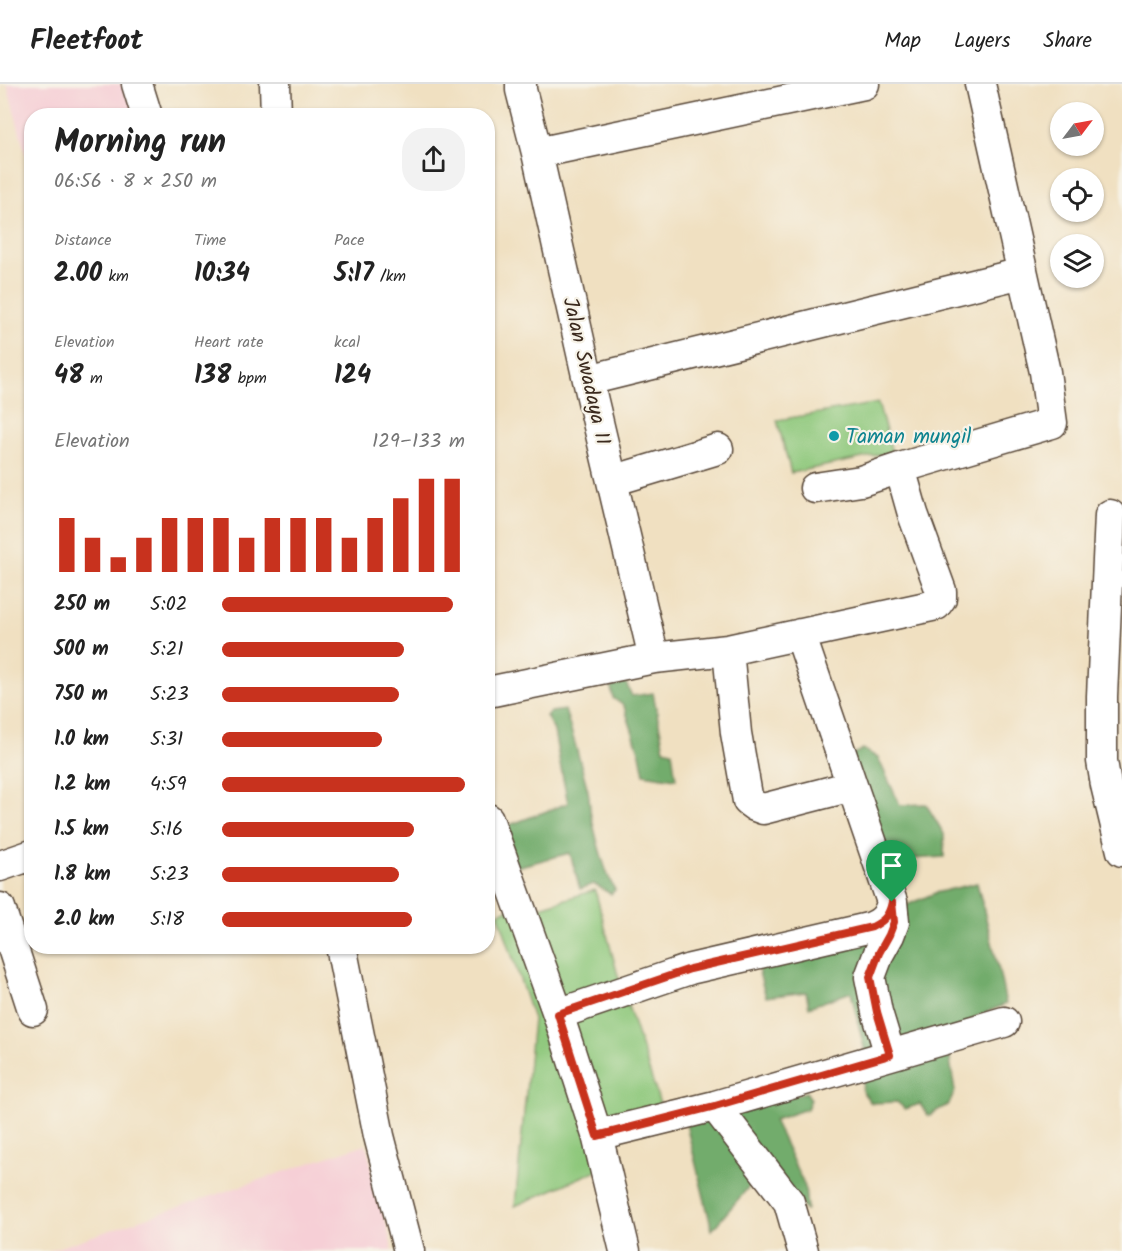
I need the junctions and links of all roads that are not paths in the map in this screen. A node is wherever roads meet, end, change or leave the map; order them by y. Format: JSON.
{"nodes":[{"id":1,"x":137,"y":84,"type":"edge"},
{"id":2,"x":275,"y":84,"type":"edge"},
{"id":3,"x":521,"y":84,"type":"edge"},
{"id":4,"x":864,"y":84,"type":"edge"},
{"id":5,"x":980,"y":84,"type":"edge"},
{"id":6,"x":144,"y":108,"type":"edge"},
{"id":7,"x":276,"y":108,"type":"edge"},
{"id":8,"x":537,"y":153,"type":"junction"},
{"id":9,"x":1022,"y":273,"type":"junction"},
{"id":10,"x":588,"y":380,"type":"junction"},
{"id":11,"x":718,"y":449,"type":"dead end"},
{"id":12,"x":900,"y":468,"type":"junction"},
{"id":13,"x":612,"y":481,"type":"junction"},
{"id":14,"x":815,"y":488,"type":"dead end"},
{"id":15,"x":1110,"y":515,"type":"dead end"},
{"id":16,"x":800,"y":634,"type":"junction"},
{"id":17,"x":728,"y":650,"type":"junction"},
{"id":18,"x":654,"y":658,"type":"junction"},
{"id":19,"x":495,"y":691,"type":"edge"},
{"id":20,"x":852,"y":786,"type":"junction"},
{"id":21,"x":495,"y":838,"type":"edge"},
{"id":22,"x":1122,"y":851,"type":"edge"},
{"id":23,"x":24,"y":858,"type":"edge"},
{"id":24,"x":0,"y":866,"type":"edge"},
{"id":25,"x":892,"y":902,"type":"junction"},
{"id":26,"x":0,"y":908,"type":"edge"},
{"id":27,"x":343,"y":954,"type":"edge"},
{"id":28,"x":33,"y":1010,"type":"dead end"},
{"id":29,"x":558,"y":1014,"type":"junction"},
{"id":30,"x":1004,"y":1022,"type":"dead end"},
{"id":31,"x":890,"y":1055,"type":"junction"},
{"id":32,"x":715,"y":1106,"type":"junction"},
{"id":33,"x":597,"y":1136,"type":"junction"},
{"id":34,"x":409,"y":1251,"type":"edge"},
{"id":35,"x":625,"y":1251,"type":"edge"},
{"id":36,"x":803,"y":1251,"type":"edge"}],
"edges":[{"from":1,"to":6,"type":"street"},
{"from":2,"to":7,"type":"street"},
{"from":3,"to":8,"type":"street","name":"Jalan Swadaya II"},
{"from":4,"to":8,"type":"street"},
{"from":5,"to":9,"type":"street"},
{"from":8,"to":10,"type":"street","name":"Jalan Swadaya II"},
{"from":9,"to":10,"type":"street"},
{"from":9,"to":12,"type":"street"},
{"from":10,"to":13,"type":"street","name":"Jalan Swadaya II"},
{"from":11,"to":13,"type":"street"},
{"from":12,"to":14,"type":"street"},
{"from":12,"to":16,"type":"street"},
{"from":13,"to":18,"type":"street","name":"Jalan Swadaya II"},
{"from":15,"to":22,"type":"street"},
{"from":16,"to":17,"type":"street"},
{"from":16,"to":20,"type":"street"},
{"from":17,"to":18,"type":"street"},
{"from":17,"to":20,"type":"street"},
{"from":18,"to":19,"type":"street"},
{"from":20,"to":25,"type":"street"},
{"from":21,"to":29,"type":"street"},
{"from":23,"to":24,"type":"street"},
{"from":25,"to":29,"type":"street"},
{"from":25,"to":31,"type":"street"},
{"from":26,"to":28,"type":"street"},
{"from":27,"to":34,"type":"street"},
{"from":29,"to":33,"type":"street"},
{"from":30,"to":31,"type":"street"},
{"from":31,"to":32,"type":"street"},
{"from":32,"to":33,"type":"street"},
{"from":32,"to":36,"type":"street"},
{"from":33,"to":35,"type":"street"}]}
